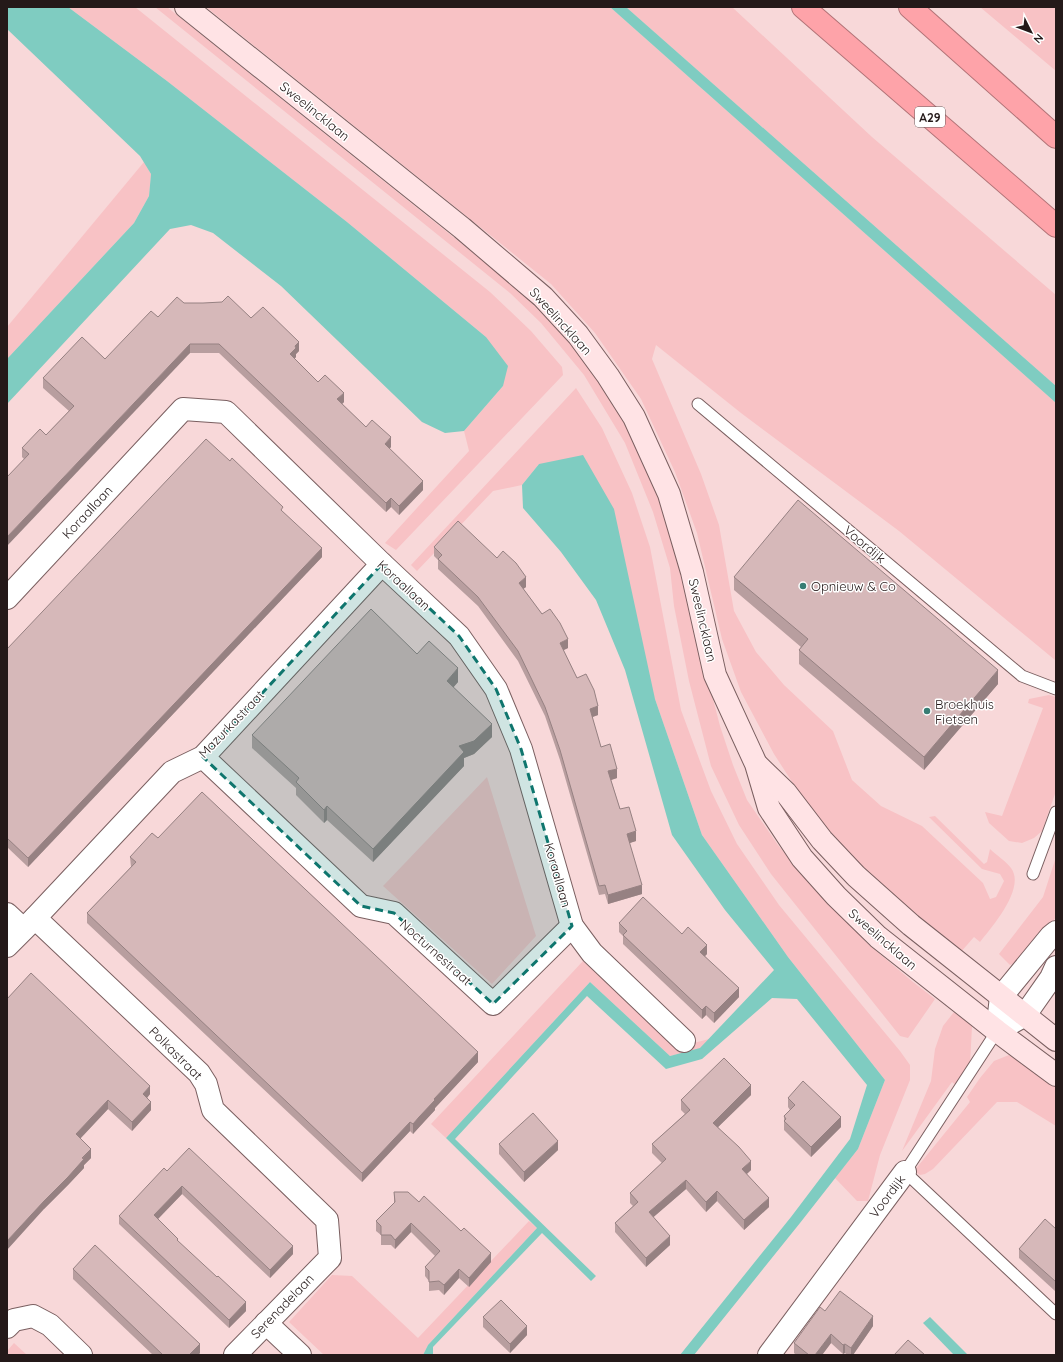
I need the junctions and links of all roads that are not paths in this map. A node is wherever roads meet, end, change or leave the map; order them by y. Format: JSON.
{"nodes":[{"id":1,"x":186,"y":7,"type":"edge"},
{"id":2,"x":803,"y":7,"type":"edge"},
{"id":3,"x":910,"y":7,"type":"edge"},
{"id":4,"x":1025,"y":109,"type":"junction"},
{"id":5,"x":1056,"y":131,"type":"edge"},
{"id":6,"x":1056,"y":137,"type":"edge"},
{"id":7,"x":1056,"y":226,"type":"edge"},
{"id":8,"x":698,"y":404,"type":"dead end"},
{"id":9,"x":382,"y":564,"type":"junction"},
{"id":10,"x":7,"y":598,"type":"edge"},
{"id":11,"x":1056,"y":689,"type":"edge"},
{"id":12,"x":203,"y":756,"type":"junction"},
{"id":13,"x":756,"y":764,"type":"junction"},
{"id":14,"x":1056,"y":812,"type":"edge"},
{"id":15,"x":1033,"y":874,"type":"dead end"},
{"id":16,"x":7,"y":914,"type":"edge"},
{"id":17,"x":29,"y":923,"type":"junction"},
{"id":18,"x":572,"y":926,"type":"junction"},
{"id":19,"x":1056,"y":932,"type":"edge"},
{"id":20,"x":7,"y":946,"type":"edge"},
{"id":21,"x":1056,"y":967,"type":"edge"},
{"id":22,"x":1001,"y":996,"type":"junction"},
{"id":23,"x":1025,"y":1015,"type":"junction"},
{"id":24,"x":997,"y":1031,"type":"junction"},
{"id":25,"x":1056,"y":1040,"type":"edge"},
{"id":26,"x":684,"y":1041,"type":"dead end"},
{"id":27,"x":1056,"y":1075,"type":"edge"},
{"id":28,"x":905,"y":1172,"type":"junction"},
{"id":29,"x":330,"y":1258,"type":"joint"},
{"id":30,"x":1056,"y":1314,"type":"edge"},
{"id":31,"x":266,"y":1323,"type":"junction"},
{"id":32,"x":7,"y":1327,"type":"edge"},
{"id":33,"x":81,"y":1355,"type":"edge"},
{"id":34,"x":235,"y":1355,"type":"edge"},
{"id":35,"x":300,"y":1355,"type":"edge"},
{"id":36,"x":769,"y":1355,"type":"edge"}],
"edges":[{"from":1,"to":13,"type":"main road","name":"Sweelincklaan"},
{"from":2,"to":7,"type":"highway","number":"A29"},
{"from":3,"to":4,"type":"highway"},
{"from":4,"to":5,"type":"highway"},
{"from":4,"to":6,"type":"highway"},
{"from":8,"to":11,"type":"lane","name":"Voordijk"},
{"from":9,"to":10,"type":"street","name":"Koraallaan"},
{"from":9,"to":12,"type":"street","name":"Mazurkastraat"},
{"from":9,"to":18,"type":"street","name":"Koraallaan"},
{"from":12,"to":17,"type":"street","name":"Mazurkastraat"},
{"from":12,"to":18,"type":"street","name":"Nocturnestraat"},
{"from":13,"to":22,"type":"main road","name":"Sweelincklaan"},
{"from":13,"to":24,"type":"main road","name":"Sweelincklaan"},
{"from":14,"to":15,"type":"lane"},
{"from":16,"to":17,"type":"street","name":"Polkastraat"},
{"from":17,"to":20,"type":"street","name":"Mazurkastraat"},
{"from":17,"to":29,"type":"street","name":"Polkastraat"},
{"from":18,"to":26,"type":"street","name":"Koraallaan"},
{"from":19,"to":22,"type":"street"},
{"from":21,"to":23,"type":"street","name":"Voordijk"},
{"from":22,"to":23,"type":"main road","name":"Sweelincklaan"},
{"from":22,"to":24,"type":"street","name":"Voordijk"},
{"from":23,"to":24,"type":"street","name":"Voordijk"},
{"from":23,"to":25,"type":"main road","name":"Sweelincklaan"},
{"from":24,"to":27,"type":"main road","name":"Sweelincklaan"},
{"from":24,"to":28,"type":"lane","name":"Voordijk"},
{"from":28,"to":30,"type":"lane"},
{"from":28,"to":36,"type":"street","name":"Voordijk"},
{"from":29,"to":31,"type":"street","name":"Serenadelaan"},
{"from":31,"to":34,"type":"street","name":"Serenadelaan"},
{"from":31,"to":35,"type":"street"},
{"from":32,"to":33,"type":"street"}]}
